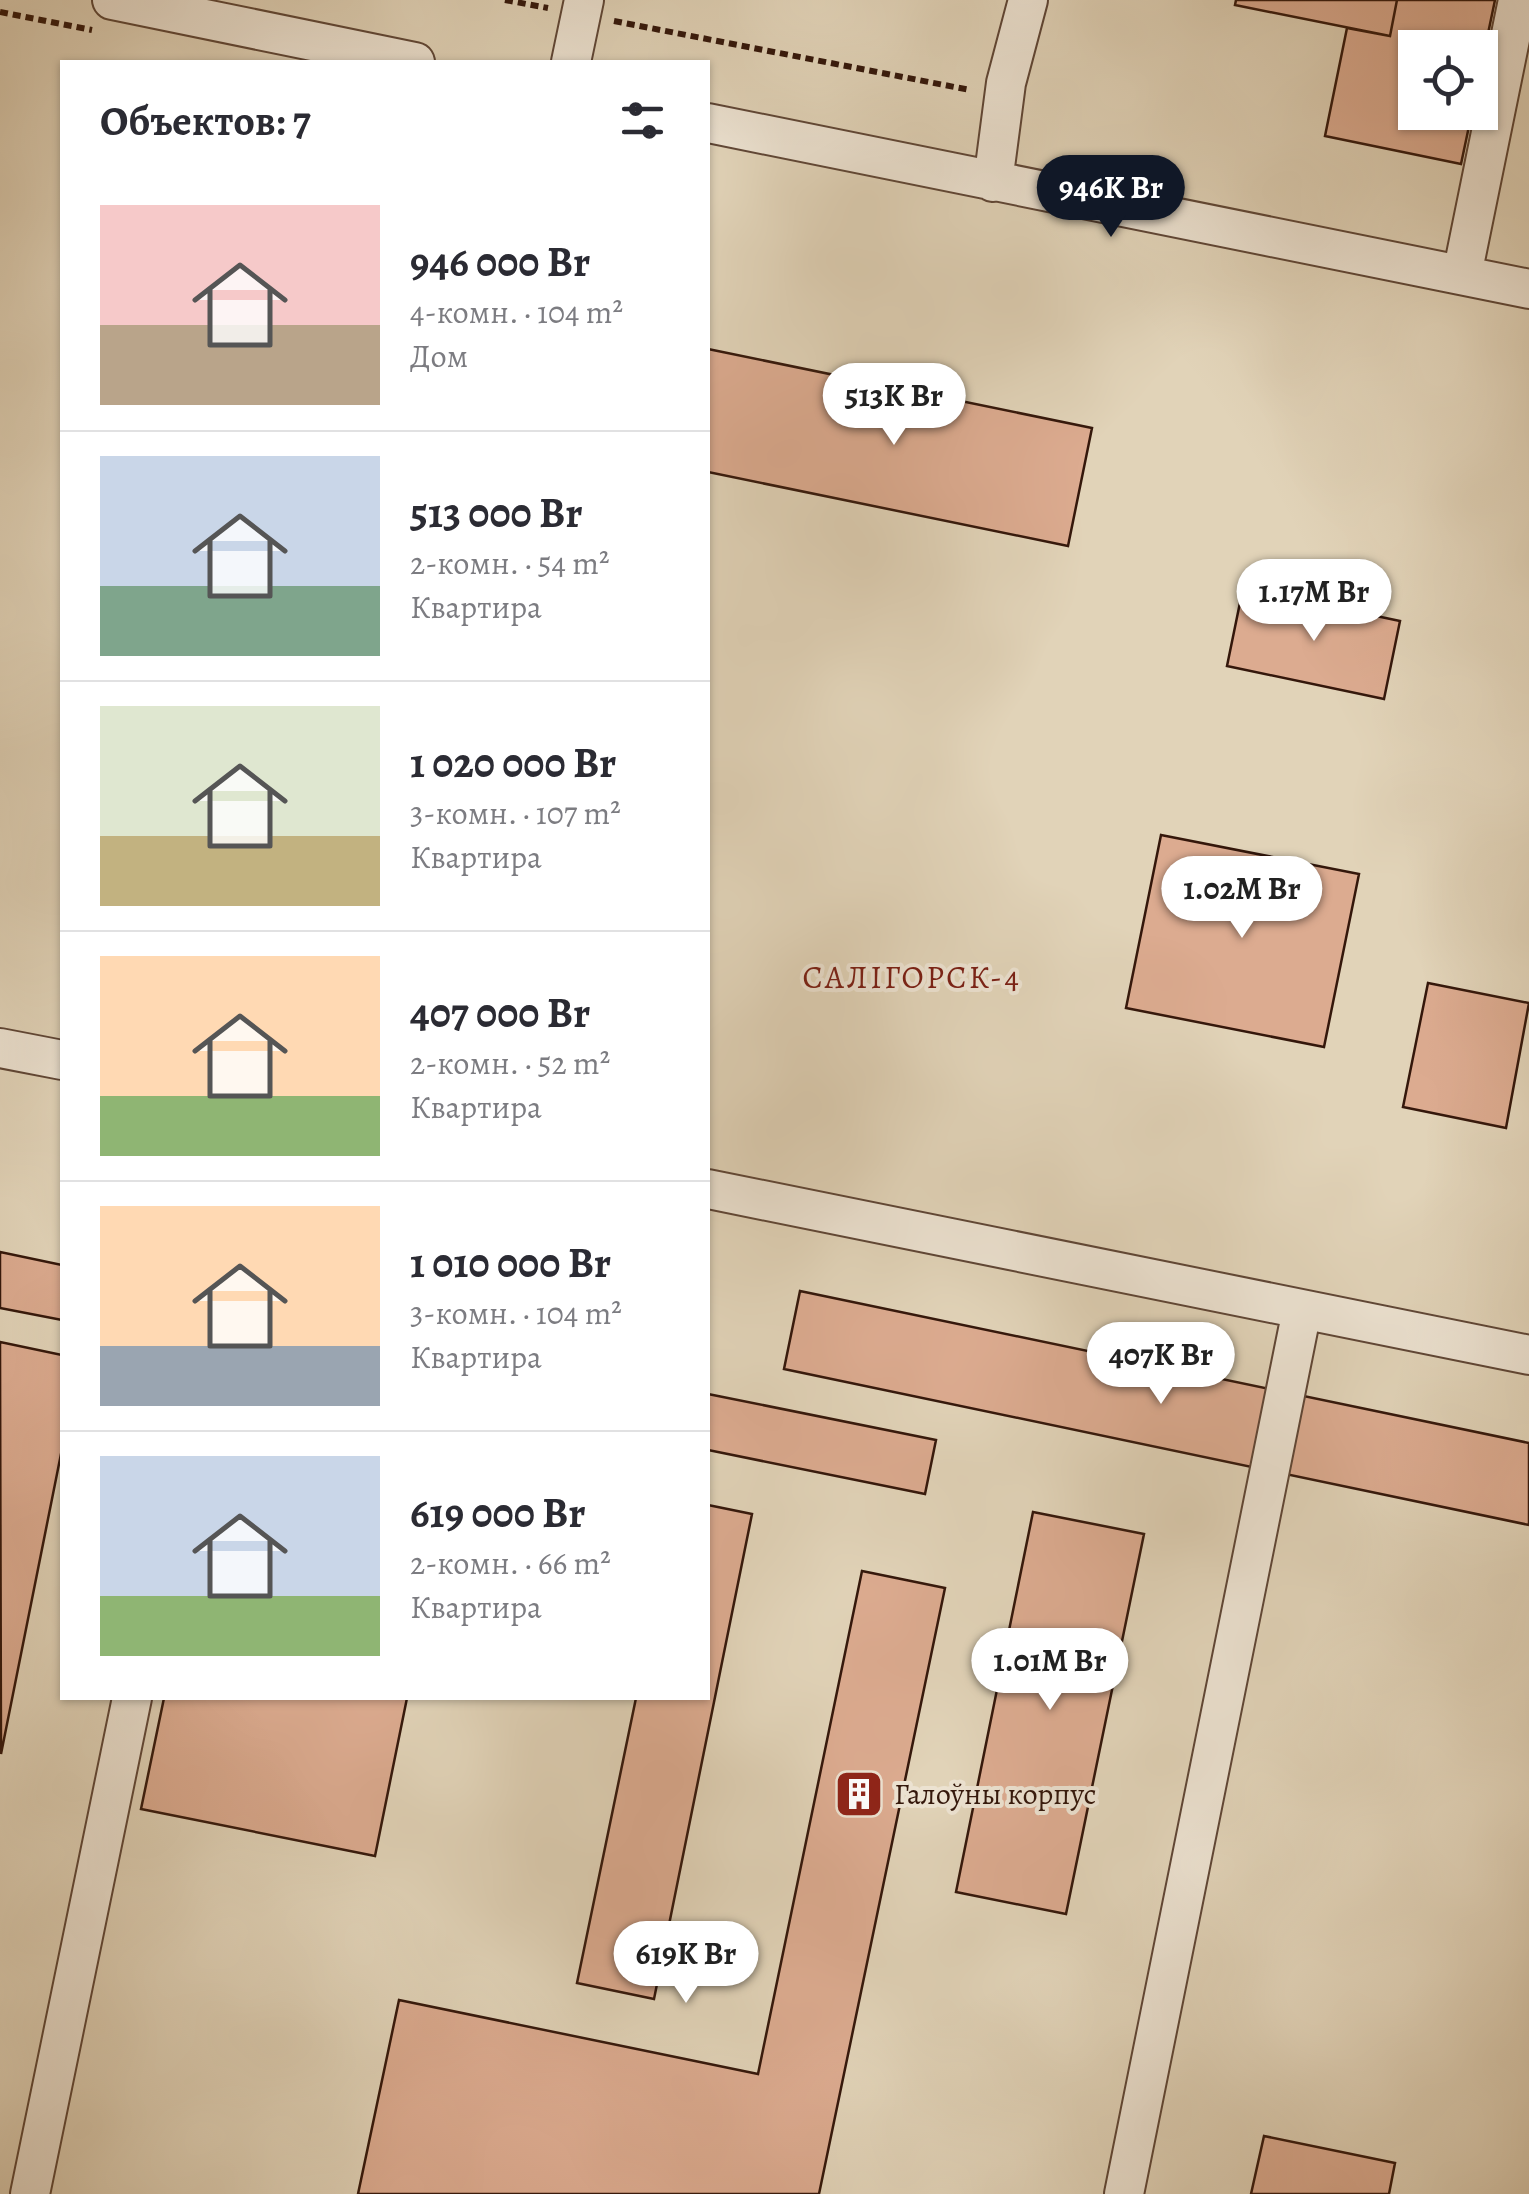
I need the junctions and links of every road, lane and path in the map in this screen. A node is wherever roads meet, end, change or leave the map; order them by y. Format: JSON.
{"nodes":[{"id":1,"x":112,"y":0,"type":"edge"},
{"id":2,"x":505,"y":0,"type":"edge"},
{"id":3,"x":1028,"y":0,"type":"edge"},
{"id":4,"x":1518,"y":0,"type":"edge"},
{"id":5,"x":582,"y":7,"type":"edge"},
{"id":6,"x":196,"y":8,"type":"edge"},
{"id":7,"x":407,"y":60,"type":"edge"},
{"id":8,"x":571,"y":60,"type":"edge"},
{"id":9,"x":1004,"y":97,"type":"junction"},
{"id":10,"x":710,"y":123,"type":"edge"},
{"id":11,"x":993,"y":182,"type":"junction"},
{"id":12,"x":1462,"y":275,"type":"junction"},
{"id":13,"x":1529,"y":289,"type":"edge"},
{"id":14,"x":0,"y":1048,"type":"edge"},
{"id":15,"x":60,"y":1060,"type":"edge"},
{"id":16,"x":710,"y":1190,"type":"edge"},
{"id":17,"x":1302,"y":1310,"type":"junction"},
{"id":18,"x":1529,"y":1356,"type":"edge"},
{"id":19,"x":132,"y":1700,"type":"edge"},
{"id":20,"x":30,"y":2194,"type":"edge"},
{"id":21,"x":1124,"y":2194,"type":"edge"}],
"edges":[{"from":1,"to":6,"type":"street"},
{"from":2,"to":5,"type":"path"},
{"from":3,"to":9,"type":"street"},
{"from":4,"to":12,"type":"street"},
{"from":5,"to":8,"type":"street"},
{"from":5,"to":9,"type":"path"},
{"from":6,"to":7,"type":"street"},
{"from":9,"to":11,"type":"street"},
{"from":10,"to":11,"type":"street"},
{"from":11,"to":12,"type":"street"},
{"from":12,"to":13,"type":"street"},
{"from":14,"to":15,"type":"street"},
{"from":16,"to":17,"type":"street"},
{"from":17,"to":18,"type":"street"},
{"from":17,"to":21,"type":"street"},
{"from":19,"to":20,"type":"street"}]}
